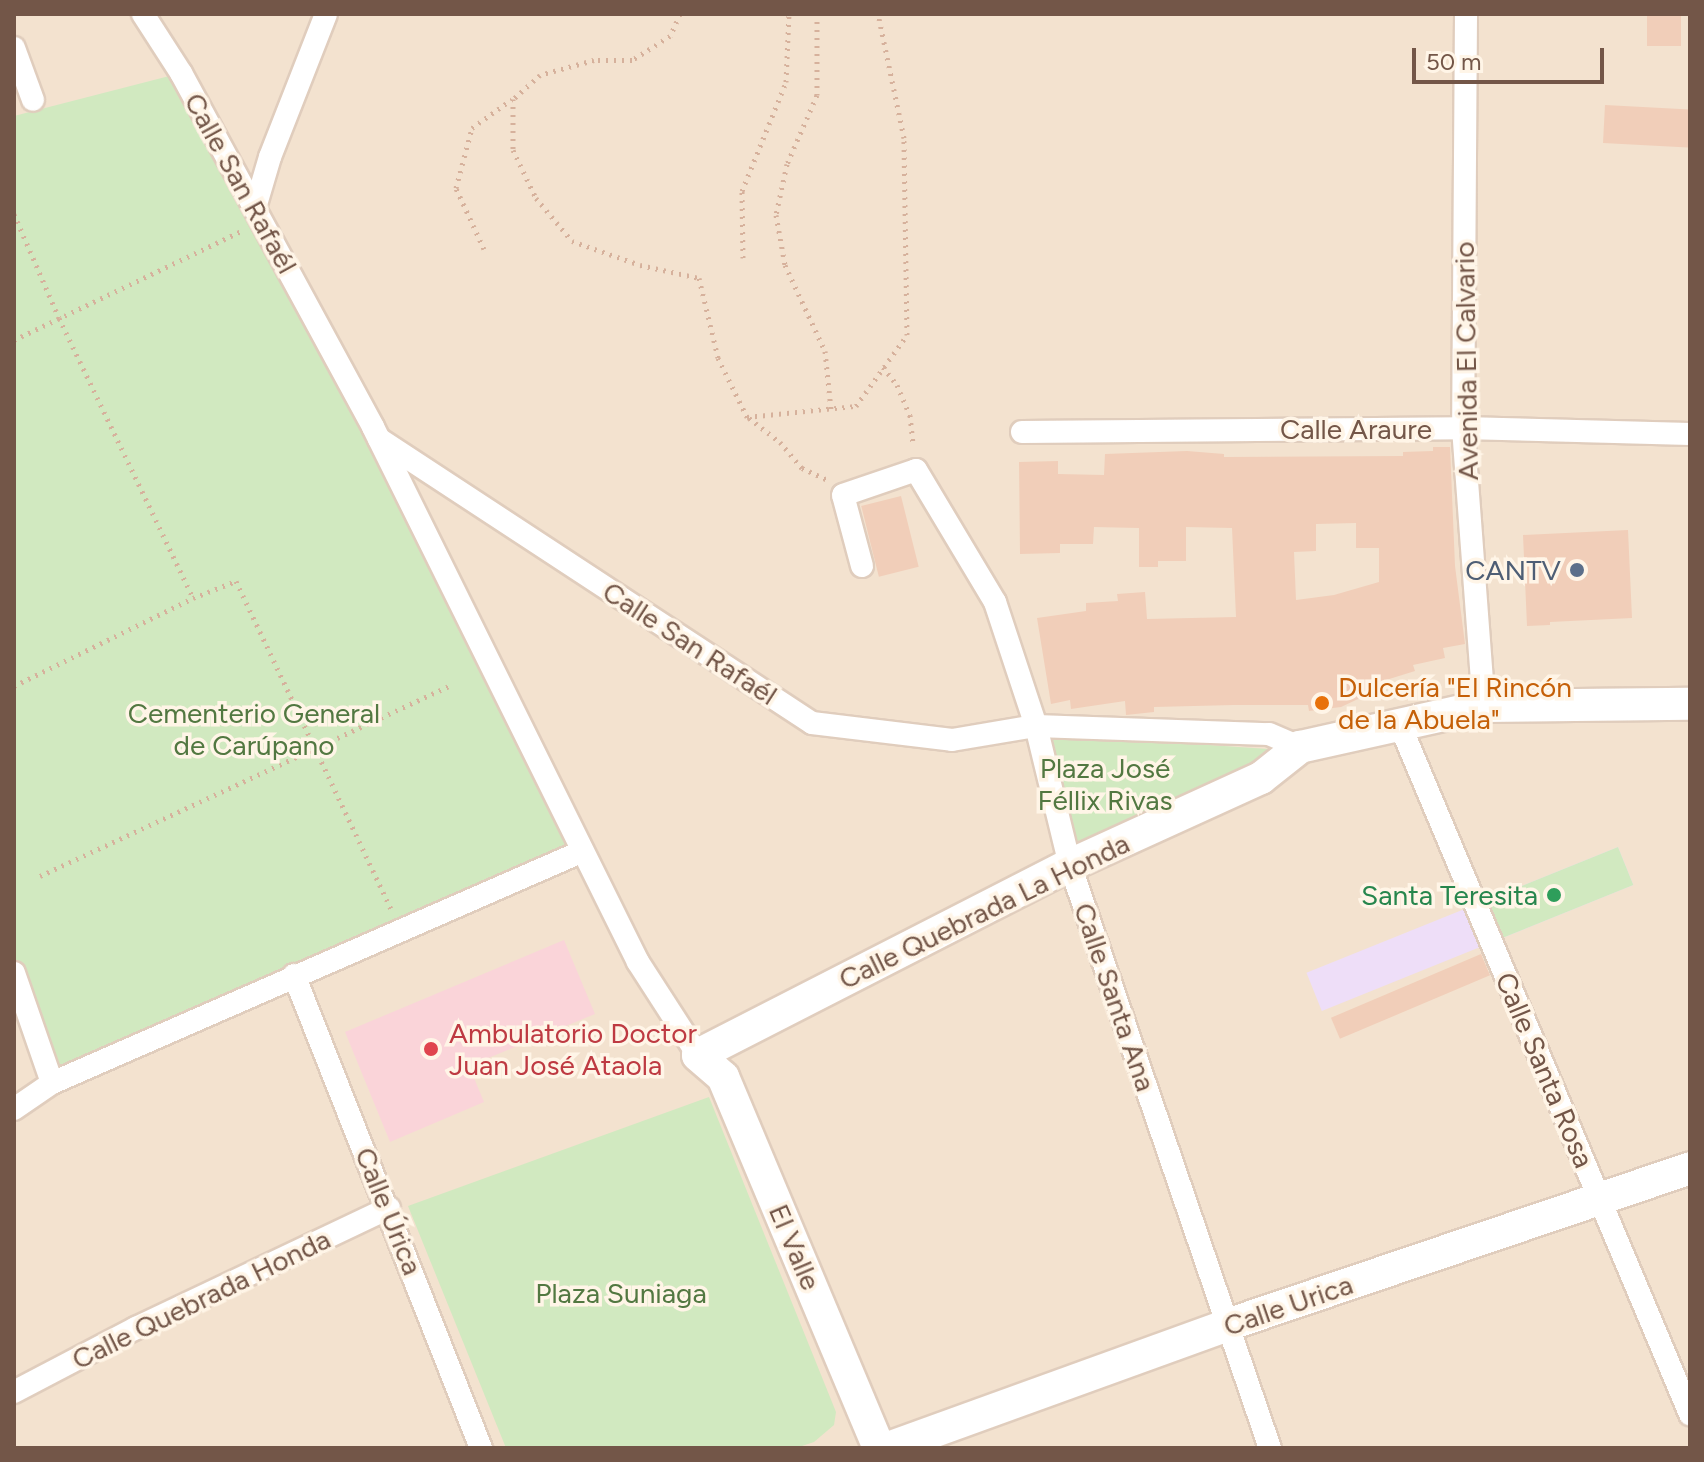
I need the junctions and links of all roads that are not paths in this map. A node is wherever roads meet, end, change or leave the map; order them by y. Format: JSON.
{"nodes":[{"id":1,"x":143,"y":14,"type":"edge"},
{"id":2,"x":326,"y":14,"type":"edge"},
{"id":3,"x":1466,"y":14,"type":"edge"},
{"id":4,"x":14,"y":48,"type":"edge"},
{"id":5,"x":33,"y":100,"type":"dead end"},
{"id":6,"x":259,"y":215,"type":"junction"},
{"id":7,"x":1463,"y":428,"type":"junction"},
{"id":8,"x":1022,"y":432,"type":"dead end"},
{"id":9,"x":1690,"y":434,"type":"edge"},
{"id":10,"x":379,"y":439,"type":"junction"},
{"id":11,"x":862,"y":566,"type":"dead end"},
{"id":12,"x":1690,"y":704,"type":"edge"},
{"id":13,"x":1484,"y":706,"type":"junction"},
{"id":14,"x":1400,"y":725,"type":"junction"},
{"id":15,"x":1036,"y":726,"type":"junction"},
{"id":16,"x":1300,"y":747,"type":"junction"},
{"id":17,"x":583,"y":851,"type":"junction"},
{"id":18,"x":1070,"y":865,"type":"junction"},
{"id":19,"x":14,"y":973,"type":"edge"},
{"id":20,"x":294,"y":975,"type":"junction"},
{"id":21,"x":698,"y":1055,"type":"junction"},
{"id":22,"x":52,"y":1083,"type":"junction"},
{"id":23,"x":14,"y":1109,"type":"edge"},
{"id":24,"x":1690,"y":1168,"type":"edge"},
{"id":25,"x":1599,"y":1199,"type":"junction"},
{"id":26,"x":389,"y":1208,"type":"junction"},
{"id":27,"x":1227,"y":1325,"type":"junction"},
{"id":28,"x":14,"y":1392,"type":"edge"},
{"id":29,"x":1690,"y":1414,"type":"edge"},
{"id":30,"x":481,"y":1448,"type":"edge"},
{"id":31,"x":879,"y":1448,"type":"edge"},
{"id":32,"x":888,"y":1448,"type":"edge"},
{"id":33,"x":1270,"y":1448,"type":"edge"}],
"edges":[{"from":1,"to":6,"type":"street","name":"Calle San Rafaél"},
{"from":2,"to":6,"type":"street"},
{"from":3,"to":7,"type":"street","name":"Avenida El Calvario"},
{"from":4,"to":5,"type":"street"},
{"from":6,"to":10,"type":"street","name":"Calle San Rafaél"},
{"from":7,"to":8,"type":"street","name":"Calle Araure"},
{"from":7,"to":9,"type":"street","name":"Calle Araure"},
{"from":7,"to":13,"type":"street","name":"Avenida El Calvario"},
{"from":10,"to":15,"type":"street","name":"Calle San Rafaél"},
{"from":10,"to":17,"type":"street","name":"Calle San Rafaél"},
{"from":11,"to":15,"type":"street","name":"Calle Santa Ana"},
{"from":12,"to":13,"type":"main road","name":"Calle Quebrada La Honda"},
{"from":13,"to":14,"type":"main road","name":"Calle Quebrada La Honda"},
{"from":14,"to":16,"type":"main road","name":"Calle Quebrada La Honda"},
{"from":14,"to":25,"type":"street","name":"Calle Santa Rosa"},
{"from":15,"to":16,"type":"street"},
{"from":15,"to":18,"type":"street","name":"Calle Santa Ana"},
{"from":16,"to":18,"type":"main road","name":"Calle Quebrada La Honda"},
{"from":17,"to":20,"type":"street"},
{"from":17,"to":21,"type":"street","name":"Calle San Rafaél"},
{"from":18,"to":21,"type":"main road","name":"Calle Quebrada La Honda"},
{"from":18,"to":27,"type":"street","name":"Calle Santa Ana"},
{"from":19,"to":22,"type":"street"},
{"from":20,"to":22,"type":"street"},
{"from":20,"to":26,"type":"street","name":"Calle Úrica"},
{"from":21,"to":31,"type":"main road","name":"El Valle"},
{"from":22,"to":23,"type":"street"},
{"from":24,"to":25,"type":"main road","name":"Calle Urica"},
{"from":25,"to":27,"type":"main road","name":"Calle Urica"},
{"from":25,"to":29,"type":"street","name":"Calle Santa Rosa"},
{"from":26,"to":28,"type":"street","name":"Calle Quebrada Honda"},
{"from":26,"to":30,"type":"street","name":"Calle Úrica"},
{"from":27,"to":32,"type":"main road","name":"Calle Urica"},
{"from":27,"to":33,"type":"street","name":"Calle Santa Ana"}]}
